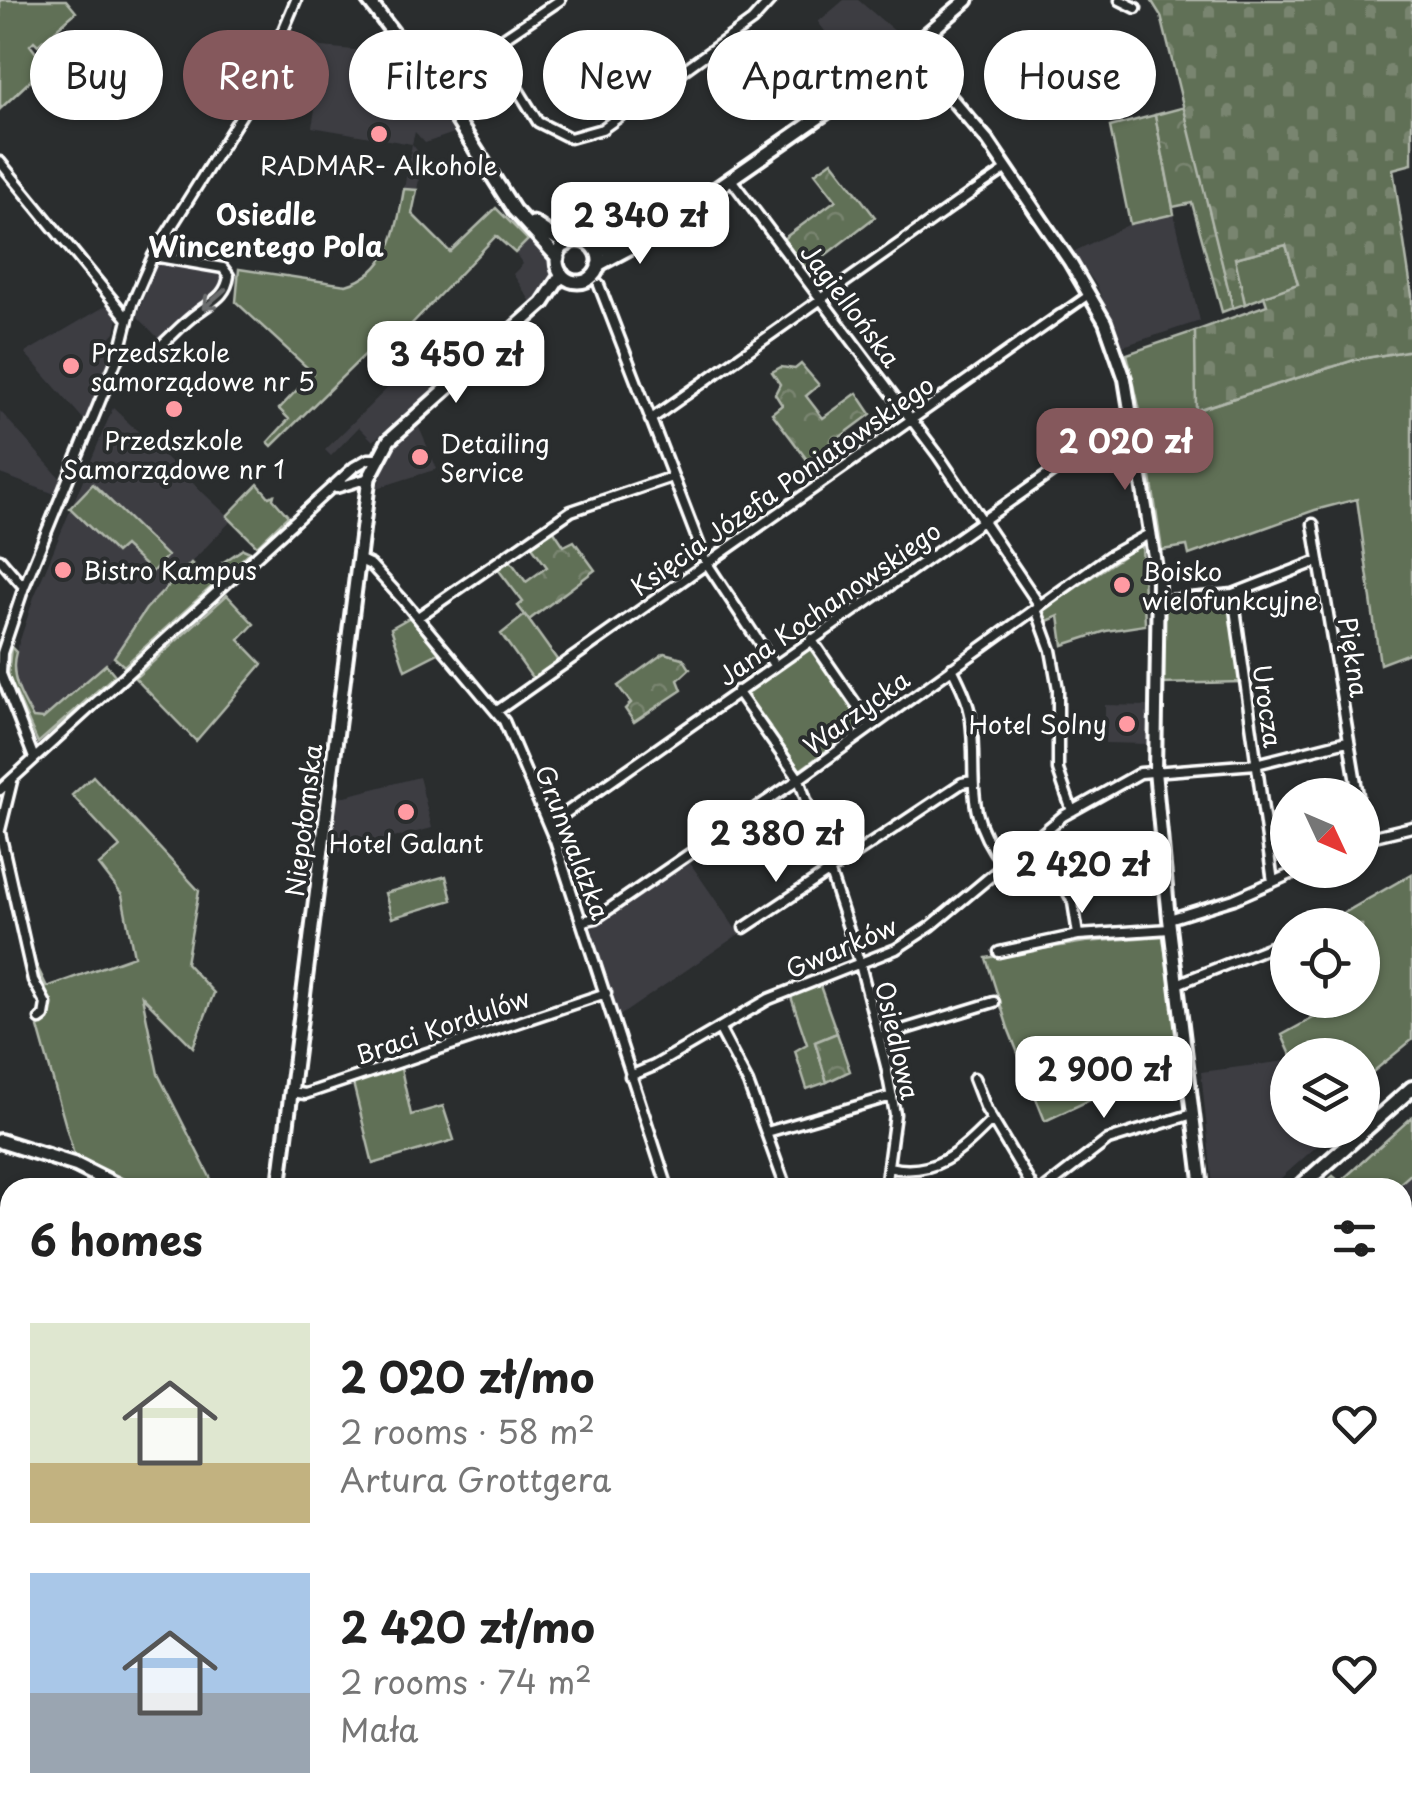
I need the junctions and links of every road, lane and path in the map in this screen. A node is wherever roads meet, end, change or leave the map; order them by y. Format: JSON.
{"nodes":[{"id":1,"x":296,"y":0,"type":"edge"},
{"id":2,"x":368,"y":0,"type":"edge"},
{"id":3,"x":560,"y":0,"type":"edge"},
{"id":4,"x":771,"y":0,"type":"edge"},
{"id":5,"x":967,"y":0,"type":"edge"},
{"id":6,"x":1120,"y":0,"type":"edge"},
{"id":7,"x":1136,"y":8,"type":"dead end"},
{"id":8,"x":391,"y":30,"type":"edge"},
{"id":9,"x":515,"y":30,"type":"edge"},
{"id":10,"x":933,"y":30,"type":"edge"},
{"id":11,"x":523,"y":98,"type":"edge"},
{"id":12,"x":964,"y":115,"type":"edge"},
{"id":13,"x":456,"y":120,"type":"edge"},
{"id":14,"x":812,"y":120,"type":"edge"},
{"id":15,"x":0,"y":162,"type":"edge"},
{"id":16,"x":1008,"y":168,"type":"junction"},
{"id":17,"x":730,"y":178,"type":"junction"},
{"id":18,"x":972,"y":193,"type":"joint"},
{"id":19,"x":506,"y":195,"type":"junction"},
{"id":20,"x":656,"y":229,"type":"junction"},
{"id":21,"x":566,"y":245,"type":"junction"},
{"id":22,"x":594,"y":249,"type":"junction"},
{"id":23,"x":153,"y":256,"type":"junction"},
{"id":24,"x":558,"y":258,"type":"junction"},
{"id":25,"x":598,"y":266,"type":"junction"},
{"id":26,"x":562,"y":274,"type":"junction"},
{"id":27,"x":574,"y":282,"type":"junction"},
{"id":28,"x":599,"y":284,"type":"dead end"},
{"id":29,"x":1091,"y":294,"type":"junction"},
{"id":30,"x":821,"y":299,"type":"junction"},
{"id":31,"x":1060,"y":315,"type":"joint"},
{"id":32,"x":128,"y":319,"type":"junction"},
{"id":33,"x":509,"y":332,"type":"junction"},
{"id":34,"x":158,"y":348,"type":"dead end"},
{"id":35,"x":1132,"y":416,"type":"junction"},
{"id":36,"x":911,"y":419,"type":"junction"},
{"id":37,"x":650,"y":420,"type":"junction"},
{"id":38,"x":376,"y":459,"type":"junction"},
{"id":39,"x":672,"y":476,"type":"junction"},
{"id":40,"x":369,"y":478,"type":"junction"},
{"id":41,"x":332,"y":490,"type":"junction"},
{"id":42,"x":982,"y":521,"type":"junction"},
{"id":43,"x":1313,"y":524,"type":"dead end"},
{"id":44,"x":1151,"y":534,"type":"junction"},
{"id":45,"x":0,"y":559,"type":"edge"},
{"id":46,"x":358,"y":559,"type":"junction"},
{"id":47,"x":1318,"y":561,"type":"junction"},
{"id":48,"x":706,"y":562,"type":"junction"},
{"id":49,"x":24,"y":586,"type":"junction"},
{"id":50,"x":1234,"y":594,"type":"junction"},
{"id":51,"x":1159,"y":601,"type":"junction"},
{"id":52,"x":1038,"y":607,"type":"junction"},
{"id":53,"x":418,"y":617,"type":"junction"},
{"id":54,"x":812,"y":639,"type":"junction"},
{"id":55,"x":774,"y":665,"type":"junction"},
{"id":56,"x":952,"y":668,"type":"junction"},
{"id":57,"x":1,"y":682,"type":"edge"},
{"id":58,"x":738,"y":691,"type":"junction"},
{"id":59,"x":496,"y":711,"type":"junction"},
{"id":60,"x":870,"y":726,"type":"junction"},
{"id":61,"x":1347,"y":740,"type":"junction"},
{"id":62,"x":34,"y":758,"type":"junction"},
{"id":63,"x":1256,"y":764,"type":"junction"},
{"id":64,"x":1155,"y":771,"type":"junction"},
{"id":65,"x":13,"y":777,"type":"junction"},
{"id":66,"x":1355,"y":778,"type":"edge"},
{"id":67,"x":798,"y":779,"type":"junction"},
{"id":68,"x":972,"y":782,"type":"junction"},
{"id":69,"x":0,"y":790,"type":"edge"},
{"id":70,"x":1072,"y":811,"type":"junction"},
{"id":71,"x":548,"y":823,"type":"junction"},
{"id":72,"x":1411,"y":827,"type":"edge"},
{"id":73,"x":0,"y":832,"type":"edge"},
{"id":74,"x":1380,"y":834,"type":"edge"},
{"id":75,"x":1038,"y":836,"type":"junction"},
{"id":76,"x":1002,"y":864,"type":"junction"},
{"id":77,"x":1270,"y":867,"type":"edge"},
{"id":78,"x":829,"y":873,"type":"junction"},
{"id":79,"x":1270,"y":883,"type":"edge"},
{"id":80,"x":583,"y":921,"type":"junction"},
{"id":81,"x":1170,"y":924,"type":"junction"},
{"id":82,"x":744,"y":928,"type":"dead end"},
{"id":83,"x":1078,"y":936,"type":"junction"},
{"id":84,"x":1270,"y":947,"type":"edge"},
{"id":85,"x":999,"y":952,"type":"dead end"},
{"id":86,"x":860,"y":964,"type":"junction"},
{"id":87,"x":1177,"y":984,"type":"junction"},
{"id":88,"x":606,"y":993,"type":"junction"},
{"id":89,"x":994,"y":1002,"type":"dead end"},
{"id":90,"x":40,"y":1019,"type":"dead end"},
{"id":91,"x":718,"y":1028,"type":"junction"},
{"id":92,"x":879,"y":1037,"type":"junction"},
{"id":93,"x":630,"y":1076,"type":"junction"},
{"id":94,"x":974,"y":1078,"type":"dead end"},
{"id":95,"x":1412,"y":1088,"type":"edge"},
{"id":96,"x":292,"y":1092,"type":"junction"},
{"id":97,"x":892,"y":1096,"type":"junction"},
{"id":98,"x":1193,"y":1114,"type":"junction"},
{"id":99,"x":992,"y":1120,"type":"junction"},
{"id":100,"x":766,"y":1132,"type":"junction"},
{"id":101,"x":0,"y":1141,"type":"edge"},
{"id":102,"x":31,"y":1150,"type":"junction"},
{"id":103,"x":888,"y":1167,"type":"junction"},
{"id":104,"x":85,"y":1178,"type":"edge"},
{"id":105,"x":102,"y":1178,"type":"edge"},
{"id":106,"x":280,"y":1178,"type":"edge"},
{"id":107,"x":665,"y":1178,"type":"edge"},
{"id":108,"x":782,"y":1178,"type":"edge"},
{"id":109,"x":886,"y":1178,"type":"edge"},
{"id":110,"x":1027,"y":1178,"type":"edge"},
{"id":111,"x":1059,"y":1178,"type":"edge"},
{"id":112,"x":1201,"y":1178,"type":"edge"},
{"id":113,"x":1311,"y":1178,"type":"edge"}],
"edges":[{"from":1,"to":23,"type":"street"},
{"from":2,"to":8,"type":"main road"},
{"from":3,"to":9,"type":"street"},
{"from":4,"to":11,"type":"street"},
{"from":5,"to":10,"type":"main road"},
{"from":6,"to":7,"type":"street"},
{"from":12,"to":16,"type":"street"},
{"from":13,"to":19,"type":"main road"},
{"from":14,"to":17,"type":"main road"},
{"from":15,"to":32,"type":"street"},
{"from":16,"to":18,"type":"street"},
{"from":16,"to":29,"type":"street"},
{"from":17,"to":20,"type":"main road"},
{"from":17,"to":30,"type":"street","name":"Jagiellońska"},
{"from":18,"to":30,"type":"street"},
{"from":19,"to":21,"type":"main road"},
{"from":19,"to":24,"type":"main road"},
{"from":20,"to":22,"type":"main road"},
{"from":20,"to":25,"type":"main road"},
{"from":21,"to":22,"type":"main road"},
{"from":21,"to":24,"type":"main road"},
{"from":22,"to":25,"type":"main road"},
{"from":23,"to":32,"type":"street"},
{"from":23,"to":34,"type":"street","one_way":true},
{"from":24,"to":26,"type":"main road"},
{"from":25,"to":27,"type":"main road"},
{"from":26,"to":27,"type":"main road"},
{"from":26,"to":33,"type":"main road"},
{"from":27,"to":33,"type":"main road"},
{"from":28,"to":37,"type":"street"},
{"from":29,"to":31,"type":"street","name":"Księcia Józefa Poniatowskiego"},
{"from":29,"to":35,"type":"street"},
{"from":30,"to":36,"type":"street","name":"Jagiellońska"},
{"from":30,"to":37,"type":"street"},
{"from":31,"to":36,"type":"street","name":"Księcia Józefa Poniatowskiego"},
{"from":32,"to":49,"type":"street"},
{"from":33,"to":38,"type":"main road"},
{"from":35,"to":42,"type":"street","name":"Jana Kochanowskiego"},
{"from":35,"to":44,"type":"street"},
{"from":36,"to":42,"type":"street","name":"Jagiellońska"},
{"from":36,"to":48,"type":"street","name":"Księcia Józefa Poniatowskiego"},
{"from":37,"to":39,"type":"street"},
{"from":38,"to":40,"type":"main road","name":"Niepołomska"},
{"from":38,"to":41,"type":"street"},
{"from":39,"to":48,"type":"street"},
{"from":39,"to":53,"type":"street"},
{"from":40,"to":41,"type":"street"},
{"from":40,"to":46,"type":"main road","name":"Niepołomska"},
{"from":41,"to":62,"type":"street"},
{"from":42,"to":52,"type":"street","name":"Jagiellońska"},
{"from":42,"to":54,"type":"street","name":"Jana Kochanowskiego"},
{"from":43,"to":47,"type":"street","name":"Piękna"},
{"from":44,"to":51,"type":"street"},
{"from":44,"to":52,"type":"street","name":"Warzycka"},
{"from":45,"to":49,"type":"street"},
{"from":46,"to":53,"type":"street","name":"Grunwaldzka"},
{"from":46,"to":96,"type":"main road","name":"Niepołomska"},
{"from":47,"to":50,"type":"street"},
{"from":47,"to":61,"type":"street","name":"Piękna"},
{"from":48,"to":55,"type":"street"},
{"from":48,"to":59,"type":"street","name":"Księcia Józefa Poniatowskiego"},
{"from":49,"to":57,"type":"street"},
{"from":50,"to":51,"type":"street"},
{"from":50,"to":63,"type":"street","name":"Urocza"},
{"from":51,"to":64,"type":"street"},
{"from":52,"to":56,"type":"street","name":"Warzycka"},
{"from":52,"to":70,"type":"street","name":"Jagiellońska"},
{"from":53,"to":59,"type":"street","name":"Grunwaldzka"},
{"from":54,"to":55,"type":"street","name":"Jana Kochanowskiego"},
{"from":54,"to":60,"type":"street"},
{"from":55,"to":58,"type":"street","name":"Jana Kochanowskiego"},
{"from":56,"to":60,"type":"street","name":"Warzycka"},
{"from":56,"to":68,"type":"street"},
{"from":57,"to":62,"type":"street"},
{"from":58,"to":67,"type":"street","name":"Osiedlowa"},
{"from":58,"to":71,"type":"street","name":"Jana Kochanowskiego"},
{"from":59,"to":71,"type":"street","name":"Grunwaldzka"},
{"from":60,"to":67,"type":"street","name":"Warzycka"},
{"from":61,"to":63,"type":"street","name":"Gwarków"},
{"from":61,"to":66,"type":"street","name":"Piękna"},
{"from":62,"to":65,"type":"street"},
{"from":63,"to":64,"type":"street","name":"Gwarków"},
{"from":63,"to":77,"type":"street","name":"Urocza"},
{"from":64,"to":70,"type":"street","name":"Gwarków"},
{"from":64,"to":81,"type":"street"},
{"from":65,"to":69,"type":"street"},
{"from":65,"to":73,"type":"street"},
{"from":67,"to":78,"type":"street","name":"Osiedlowa"},
{"from":67,"to":80,"type":"street","name":"Warzycka"},
{"from":68,"to":76,"type":"street"},
{"from":68,"to":78,"type":"street"},
{"from":70,"to":75,"type":"street","name":"Gwarków"},
{"from":71,"to":80,"type":"street","name":"Grunwaldzka"},
{"from":72,"to":74,"type":"street"},
{"from":73,"to":90,"type":"street"},
{"from":75,"to":76,"type":"street","name":"Gwarków"},
{"from":75,"to":83,"type":"street"},
{"from":76,"to":86,"type":"street","name":"Gwarków"},
{"from":78,"to":82,"type":"street"},
{"from":78,"to":86,"type":"street","name":"Osiedlowa"},
{"from":79,"to":81,"type":"street"},
{"from":80,"to":88,"type":"street","name":"Grunwaldzka"},
{"from":81,"to":83,"type":"street"},
{"from":81,"to":87,"type":"street"},
{"from":83,"to":85,"type":"street"},
{"from":84,"to":87,"type":"street"},
{"from":86,"to":91,"type":"street","name":"Gwarków"},
{"from":86,"to":92,"type":"street","name":"Osiedlowa"},
{"from":87,"to":98,"type":"street"},
{"from":88,"to":93,"type":"street","name":"Grunwaldzka"},
{"from":88,"to":96,"type":"street","name":"Braci Kordulów"},
{"from":89,"to":92,"type":"street"},
{"from":91,"to":93,"type":"street","name":"Gwarków"},
{"from":91,"to":100,"type":"street"},
{"from":92,"to":97,"type":"street","name":"Osiedlowa"},
{"from":93,"to":107,"type":"street","name":"Grunwaldzka"},
{"from":94,"to":99,"type":"street"},
{"from":95,"to":113,"type":"main road"},
{"from":96,"to":106,"type":"main road","name":"Niepołomska"},
{"from":97,"to":100,"type":"street"},
{"from":97,"to":103,"type":"street","name":"Osiedlowa"},
{"from":98,"to":111,"type":"street"},
{"from":98,"to":112,"type":"street"},
{"from":99,"to":103,"type":"street"},
{"from":99,"to":110,"type":"street"},
{"from":100,"to":108,"type":"street"},
{"from":101,"to":102,"type":"main road"},
{"from":102,"to":104,"type":"main road"},
{"from":102,"to":105,"type":"main road"},
{"from":103,"to":109,"type":"street","name":"Osiedlowa"}]}
